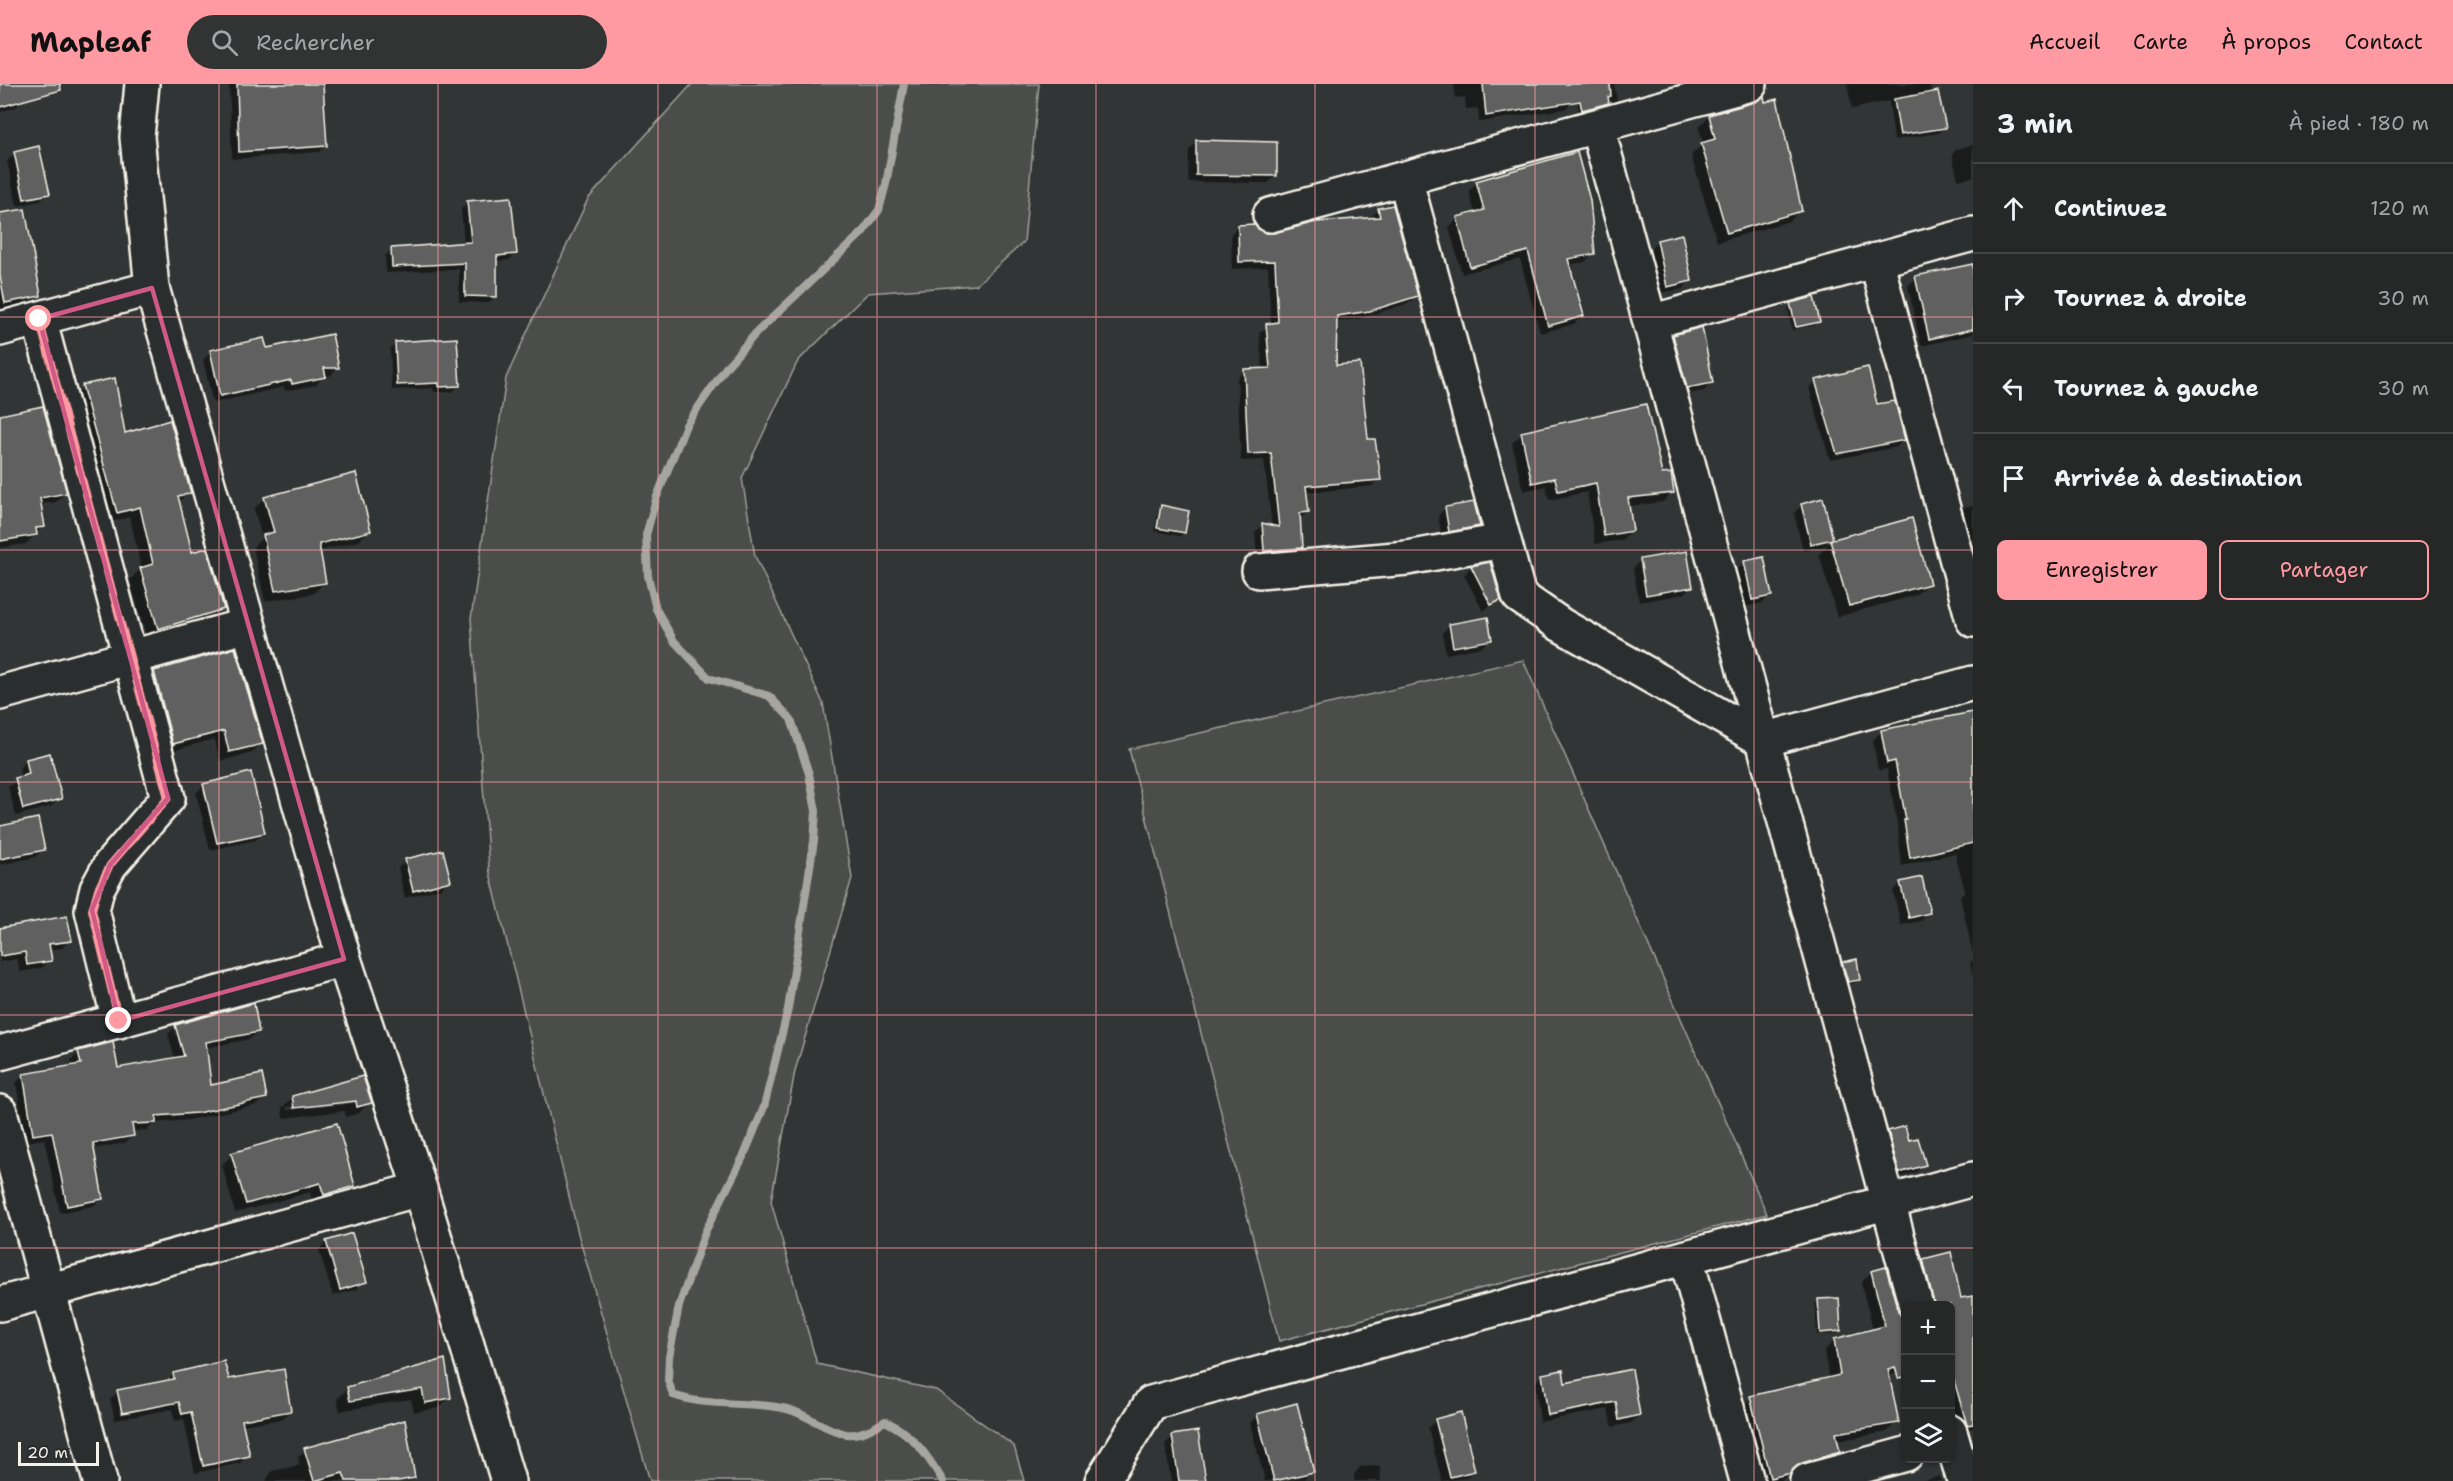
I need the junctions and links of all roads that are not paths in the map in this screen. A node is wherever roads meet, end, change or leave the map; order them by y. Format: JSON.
{"nodes":[{"id":1,"x":142,"y":84,"type":"edge"},
{"id":2,"x":1750,"y":84,"type":"edge"},
{"id":3,"x":1597,"y":126,"type":"junction"},
{"id":4,"x":1405,"y":178,"type":"junction"},
{"id":5,"x":1270,"y":215,"type":"dead end"},
{"id":6,"x":1973,"y":234,"type":"edge"},
{"id":7,"x":1876,"y":260,"type":"junction"},
{"id":8,"x":152,"y":288,"type":"junction"},
{"id":9,"x":39,"y":319,"type":"junction"},
{"id":10,"x":1650,"y":322,"type":"junction"},
{"id":11,"x":0,"y":329,"type":"edge"},
{"id":12,"x":1503,"y":541,"type":"junction"},
{"id":13,"x":1259,"y":571,"type":"dead end"},
{"id":14,"x":1973,"y":620,"type":"edge"},
{"id":15,"x":248,"y":625,"type":"junction"},
{"id":16,"x":130,"y":657,"type":"junction"},
{"id":17,"x":1973,"y":683,"type":"edge"},
{"id":18,"x":0,"y":693,"type":"edge"},
{"id":19,"x":1763,"y":740,"type":"junction"},
{"id":20,"x":344,"y":959,"type":"junction"},
{"id":21,"x":119,"y":1021,"type":"junction"},
{"id":22,"x":0,"y":1053,"type":"edge"},
{"id":23,"x":0,"y":1112,"type":"edge"},
{"id":24,"x":1973,"y":1179,"type":"edge"},
{"id":25,"x":420,"y":1189,"type":"junction"},
{"id":26,"x":1888,"y":1202,"type":"junction"},
{"id":27,"x":1686,"y":1257,"type":"junction"},
{"id":28,"x":48,"y":1291,"type":"junction"},
{"id":29,"x":1915,"y":1301,"type":"edge"},
{"id":30,"x":0,"y":1304,"type":"edge"},
{"id":31,"x":1957,"y":1438,"type":"edge"},
{"id":32,"x":1901,"y":1455,"type":"edge"},
{"id":33,"x":100,"y":1481,"type":"edge"},
{"id":34,"x":508,"y":1481,"type":"edge"},
{"id":35,"x":1102,"y":1481,"type":"edge"},
{"id":36,"x":1747,"y":1481,"type":"edge"},
{"id":37,"x":1808,"y":1481,"type":"edge"},
{"id":38,"x":1964,"y":1481,"type":"edge"}],
"edges":[{"from":1,"to":8,"type":"street"},
{"from":2,"to":3,"type":"street"},
{"from":3,"to":4,"type":"street"},
{"from":3,"to":10,"type":"street"},
{"from":4,"to":5,"type":"street"},
{"from":4,"to":12,"type":"street"},
{"from":6,"to":7,"type":"street"},
{"from":7,"to":10,"type":"street"},
{"from":7,"to":14,"type":"street"},
{"from":8,"to":9,"type":"street"},
{"from":8,"to":15,"type":"street"},
{"from":9,"to":11,"type":"street"},
{"from":9,"to":16,"type":"street"},
{"from":10,"to":19,"type":"street"},
{"from":12,"to":13,"type":"street"},
{"from":12,"to":19,"type":"street"},
{"from":15,"to":16,"type":"street"},
{"from":15,"to":20,"type":"street"},
{"from":16,"to":18,"type":"street"},
{"from":16,"to":21,"type":"street"},
{"from":17,"to":19,"type":"street"},
{"from":19,"to":26,"type":"street"},
{"from":20,"to":21,"type":"street"},
{"from":20,"to":25,"type":"street"},
{"from":21,"to":22,"type":"street"},
{"from":23,"to":28,"type":"street"},
{"from":24,"to":26,"type":"street"},
{"from":25,"to":28,"type":"street"},
{"from":25,"to":34,"type":"street"},
{"from":26,"to":27,"type":"street"},
{"from":26,"to":29,"type":"street"},
{"from":27,"to":35,"type":"street"},
{"from":27,"to":36,"type":"street"},
{"from":28,"to":30,"type":"street"},
{"from":28,"to":33,"type":"street"},
{"from":31,"to":38,"type":"street"},
{"from":32,"to":37,"type":"street"}]}
